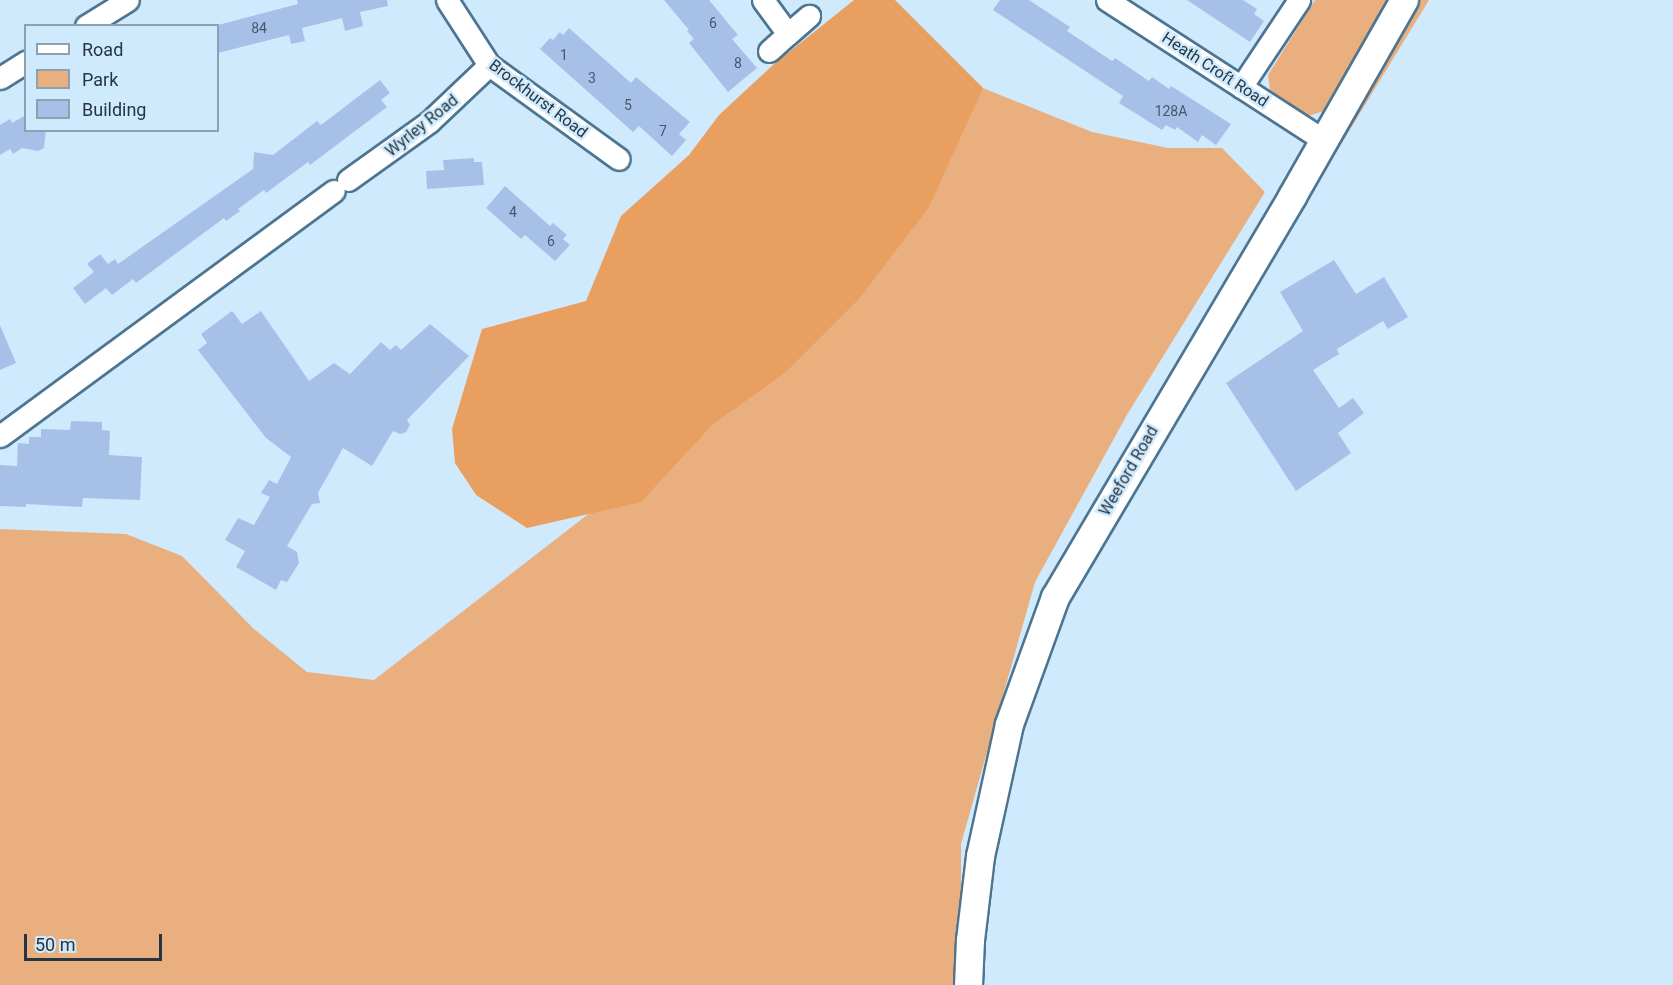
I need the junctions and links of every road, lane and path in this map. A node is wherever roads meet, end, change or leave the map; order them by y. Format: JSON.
{"nodes":[{"id":1,"x":128,"y":0,"type":"edge"},
{"id":2,"x":447,"y":0,"type":"edge"},
{"id":3,"x":763,"y":0,"type":"edge"},
{"id":4,"x":1107,"y":0,"type":"edge"},
{"id":5,"x":1299,"y":0,"type":"edge"},
{"id":6,"x":1404,"y":0,"type":"edge"},
{"id":7,"x":809,"y":16,"type":"dead end"},
{"id":8,"x":89,"y":24,"type":"edge"},
{"id":9,"x":788,"y":34,"type":"junction"},
{"id":10,"x":769,"y":51,"type":"dead end"},
{"id":11,"x":24,"y":63,"type":"edge"},
{"id":12,"x":489,"y":64,"type":"junction"},
{"id":13,"x":0,"y":78,"type":"edge"},
{"id":14,"x":1241,"y":87,"type":"junction"},
{"id":15,"x":1323,"y":140,"type":"junction"},
{"id":16,"x":619,"y":159,"type":"dead end"},
{"id":17,"x":0,"y":436,"type":"edge"},
{"id":18,"x":968,"y":985,"type":"edge"}],
"edges":[{"from":1,"to":8,"type":"street"},
{"from":2,"to":12,"type":"street","name":"Brockhurst Road"},
{"from":3,"to":9,"type":"street"},
{"from":4,"to":14,"type":"street","name":"Heath Croft Road"},
{"from":5,"to":14,"type":"street"},
{"from":6,"to":15,"type":"street","name":"Weeford Road"},
{"from":7,"to":9,"type":"street"},
{"from":9,"to":10,"type":"street"},
{"from":11,"to":13,"type":"street"},
{"from":12,"to":16,"type":"street","name":"Brockhurst Road"},
{"from":12,"to":17,"type":"street","name":"Wyrley Road"},
{"from":14,"to":15,"type":"street","name":"Heath Croft Road"},
{"from":15,"to":18,"type":"street","name":"Weeford Road"}]}
